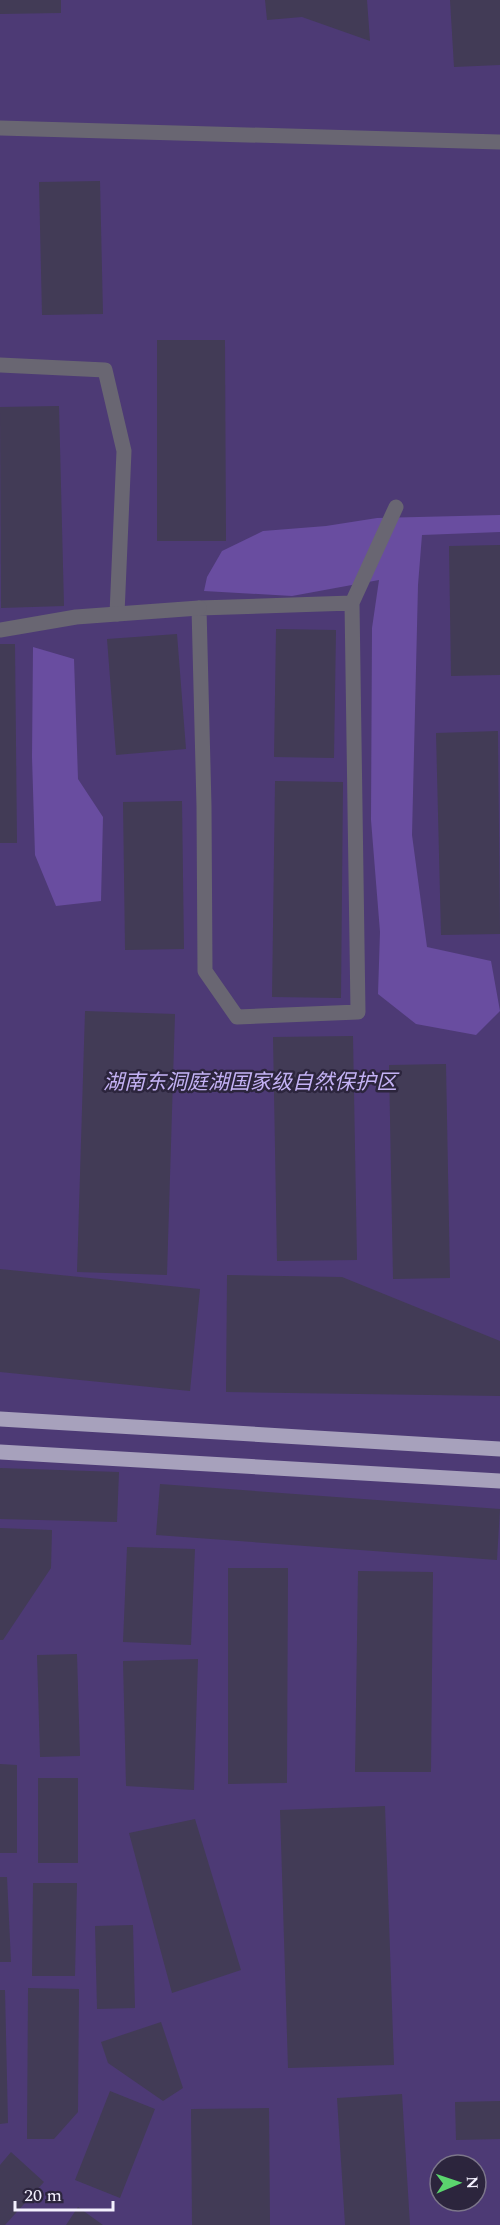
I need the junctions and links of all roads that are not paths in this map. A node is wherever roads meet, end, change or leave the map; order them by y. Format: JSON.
{"nodes":[{"id":1,"x":0,"y":128,"type":"edge"},
{"id":2,"x":500,"y":142,"type":"edge"},
{"id":3,"x":0,"y":364,"type":"edge"},
{"id":4,"x":396,"y":507,"type":"dead end"},
{"id":5,"x":352,"y":603,"type":"junction"},
{"id":6,"x":199,"y":608,"type":"junction"},
{"id":7,"x":117,"y":614,"type":"junction"},
{"id":8,"x":0,"y":630,"type":"edge"},
{"id":9,"x":0,"y":1419,"type":"edge"},
{"id":10,"x":500,"y":1449,"type":"edge"},
{"id":11,"x":0,"y":1452,"type":"edge"},
{"id":12,"x":500,"y":1481,"type":"edge"}],
"edges":[{"from":1,"to":2,"type":"street"},
{"from":3,"to":7,"type":"street"},
{"from":4,"to":5,"type":"street"},
{"from":5,"to":6,"type":"street"},
{"from":5,"to":6,"type":"street"},
{"from":6,"to":7,"type":"street"},
{"from":7,"to":8,"type":"street"},
{"from":9,"to":10,"type":"main road"},
{"from":11,"to":12,"type":"main road"}]}
